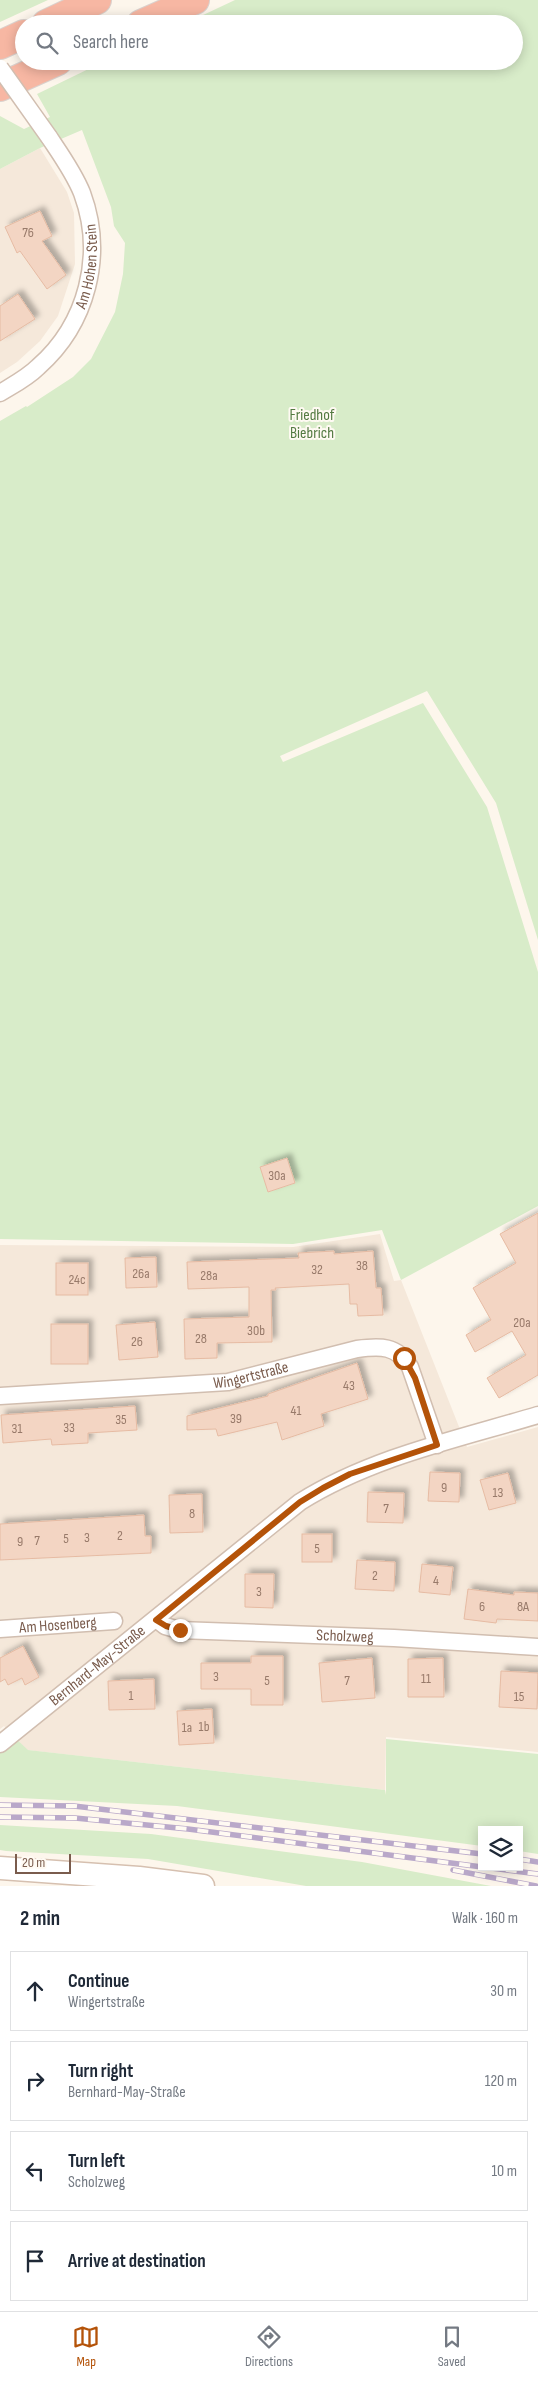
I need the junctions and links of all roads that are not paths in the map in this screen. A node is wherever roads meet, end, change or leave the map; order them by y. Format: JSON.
{"nodes":[{"id":1,"x":97,"y":0,"type":"edge"},
{"id":2,"x":195,"y":0,"type":"edge"},
{"id":3,"x":65,"y":15,"type":"edge"},
{"id":4,"x":161,"y":15,"type":"edge"},
{"id":5,"x":15,"y":38,"type":"edge"},
{"id":6,"x":0,"y":45,"type":"edge"},
{"id":7,"x":0,"y":68,"type":"edge"},
{"id":8,"x":37,"y":70,"type":"edge"},
{"id":9,"x":0,"y":86,"type":"edge"},
{"id":10,"x":0,"y":393,"type":"edge"},
{"id":11,"x":0,"y":1396,"type":"edge"},
{"id":12,"x":538,"y":1415,"type":"edge"},
{"id":13,"x":437,"y":1445,"type":"junction"},
{"id":14,"x":156,"y":1620,"type":"junction"},
{"id":15,"x":114,"y":1621,"type":"dead end"},
{"id":16,"x":0,"y":1629,"type":"edge"},
{"id":17,"x":538,"y":1647,"type":"edge"},
{"id":18,"x":0,"y":1744,"type":"edge"},
{"id":19,"x":0,"y":1868,"type":"edge"},
{"id":20,"x":203,"y":1886,"type":"edge"}],
"edges":[{"from":1,"to":3,"type":"highway"},
{"from":2,"to":4,"type":"highway"},
{"from":5,"to":6,"type":"highway"},
{"from":7,"to":10,"type":"street","name":"Am Hohen Stein","bridge":true},
{"from":8,"to":9,"type":"highway"},
{"from":11,"to":13,"type":"street","name":"Wingertstraße"},
{"from":12,"to":13,"type":"street","name":"Bernhard-May-Straße"},
{"from":13,"to":14,"type":"street","name":"Bernhard-May-Straße"},
{"from":14,"to":17,"type":"street","name":"Scholzweg"},
{"from":14,"to":18,"type":"street","name":"Bernhard-May-Straße"},
{"from":15,"to":16,"type":"street","name":"Am Hosenberg"},
{"from":19,"to":20,"type":"main road"}]}
